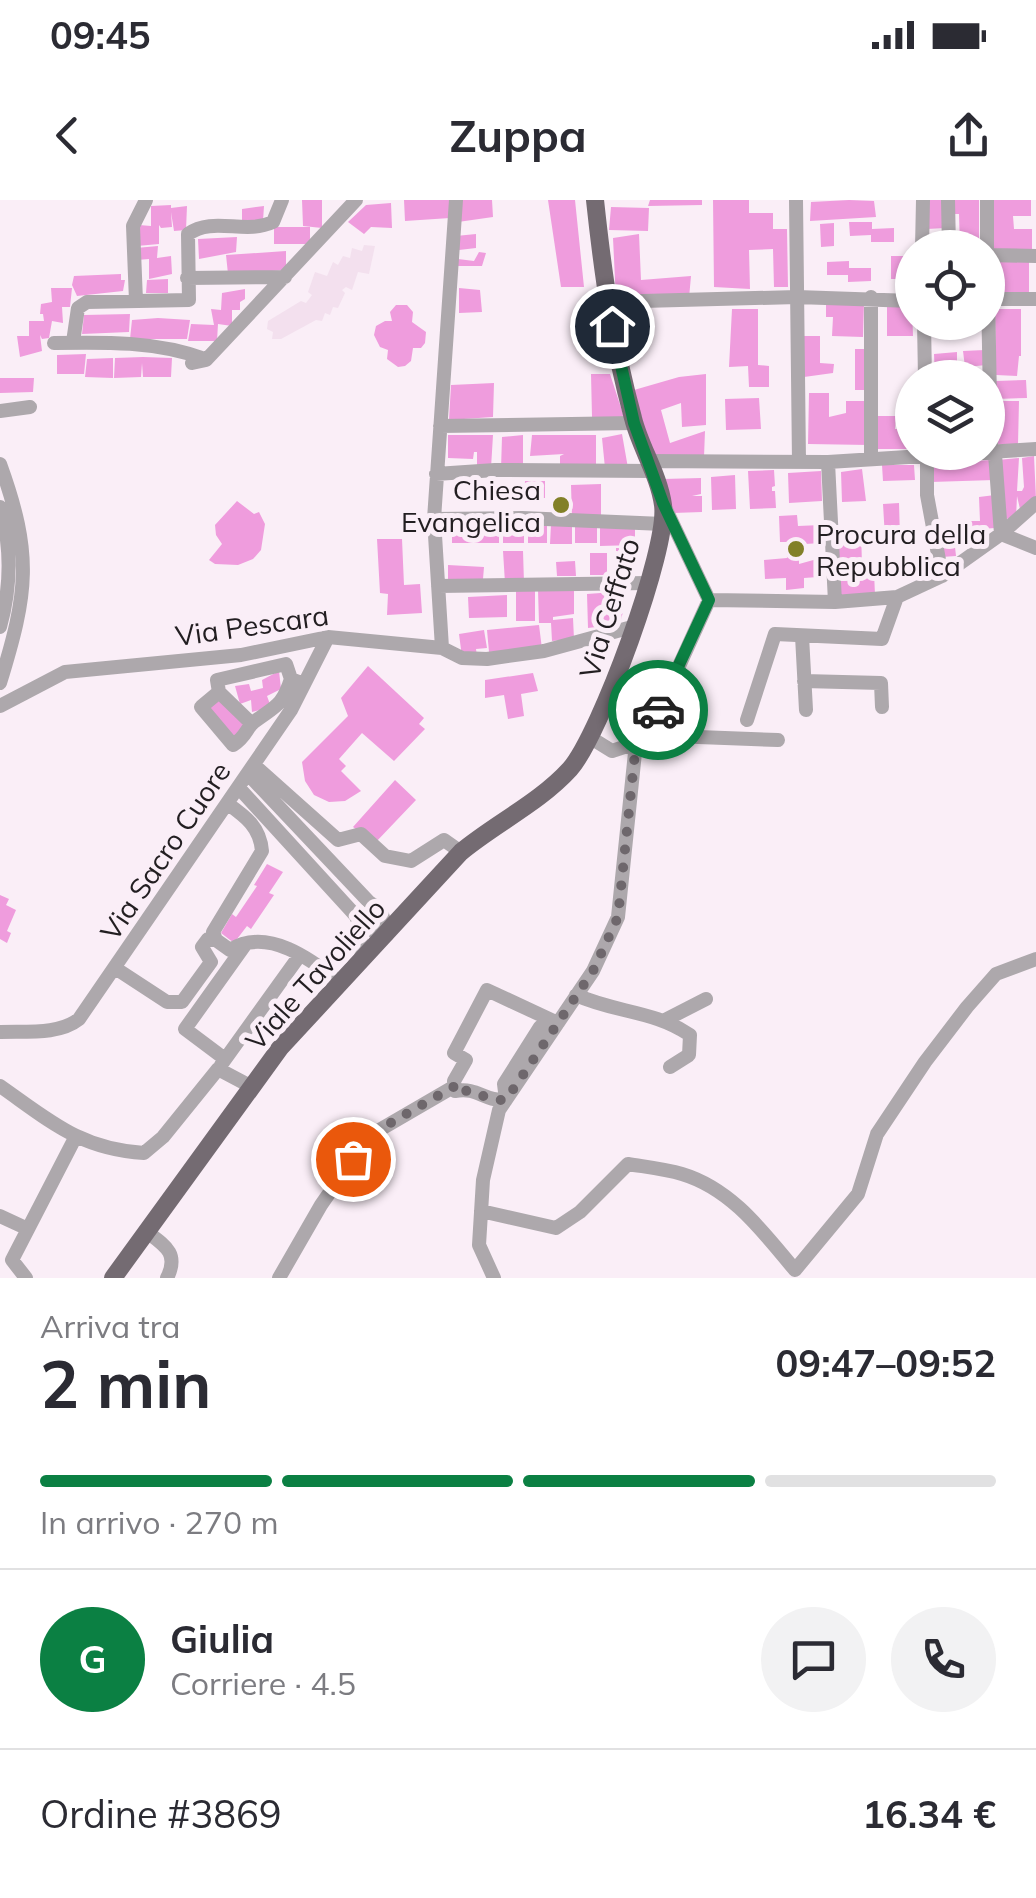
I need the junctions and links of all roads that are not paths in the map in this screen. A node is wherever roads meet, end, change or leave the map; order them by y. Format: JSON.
{"nodes":[{"id":1,"x":146,"y":200,"type":"edge"},
{"id":2,"x":282,"y":200,"type":"edge"},
{"id":3,"x":356,"y":200,"type":"edge"},
{"id":4,"x":456,"y":200,"type":"edge"},
{"id":5,"x":595,"y":200,"type":"edge"},
{"id":6,"x":796,"y":200,"type":"edge"},
{"id":7,"x":922,"y":200,"type":"edge"},
{"id":8,"x":948,"y":200,"type":"edge"},
{"id":9,"x":987,"y":200,"type":"edge"},
{"id":10,"x":922,"y":230,"type":"edge"},
{"id":11,"x":949,"y":230,"type":"edge"},
{"id":12,"x":987,"y":230,"type":"edge"},
{"id":13,"x":1005,"y":256,"type":"edge"},
{"id":14,"x":1036,"y":256,"type":"edge"},
{"id":15,"x":285,"y":277,"type":"junction"},
{"id":16,"x":187,"y":278,"type":"junction"},
{"id":17,"x":797,"y":297,"type":"junction"},
{"id":18,"x":1005,"y":297,"type":"edge"},
{"id":19,"x":872,"y":298,"type":"junction"},
{"id":20,"x":1036,"y":299,"type":"edge"},
{"id":21,"x":895,"y":300,"type":"edge"},
{"id":22,"x":136,"y":301,"type":"junction"},
{"id":23,"x":605,"y":302,"type":"junction"},
{"id":24,"x":54,"y":342,"type":"dead end"},
{"id":25,"x":73,"y":342,"type":"junction"},
{"id":26,"x":30,"y":406,"type":"dead end"},
{"id":27,"x":0,"y":410,"type":"edge"},
{"id":28,"x":634,"y":423,"type":"junction"},
{"id":29,"x":440,"y":426,"type":"junction"},
{"id":30,"x":1036,"y":449,"type":"edge"},
{"id":31,"x":1005,"y":453,"type":"edge"},
{"id":32,"x":895,"y":456,"type":"edge"},
{"id":33,"x":871,"y":458,"type":"junction"},
{"id":34,"x":799,"y":462,"type":"junction"},
{"id":35,"x":828,"y":462,"type":"junction"},
{"id":36,"x":0,"y":464,"type":"edge"},
{"id":37,"x":650,"y":466,"type":"junction"},
{"id":38,"x":927,"y":470,"type":"edge"},
{"id":39,"x":995,"y":470,"type":"edge"},
{"id":40,"x":436,"y":474,"type":"junction"},
{"id":41,"x":663,"y":503,"type":"junction"},
{"id":42,"x":1036,"y":503,"type":"edge"},
{"id":43,"x":0,"y":507,"type":"edge"},
{"id":44,"x":434,"y":519,"type":"junction"},
{"id":45,"x":663,"y":524,"type":"junction"},
{"id":46,"x":1001,"y":534,"type":"junction"},
{"id":47,"x":4,"y":536,"type":"edge"},
{"id":48,"x":1036,"y":548,"type":"edge"},
{"id":49,"x":942,"y":576,"type":"junction"},
{"id":50,"x":648,"y":583,"type":"junction"},
{"id":51,"x":438,"y":586,"type":"junction"},
{"id":52,"x":897,"y":597,"type":"junction"},
{"id":53,"x":709,"y":600,"type":"junction"},
{"id":54,"x":835,"y":602,"type":"junction"},
{"id":55,"x":0,"y":627,"type":"edge"},
{"id":56,"x":632,"y":627,"type":"junction"},
{"id":57,"x":802,"y":636,"type":"junction"},
{"id":58,"x":328,"y":637,"type":"junction"},
{"id":59,"x":442,"y":648,"type":"junction"},
{"id":60,"x":804,"y":681,"type":"junction"},
{"id":61,"x":298,"y":682,"type":"junction"},
{"id":62,"x":0,"y":684,"type":"edge"},
{"id":63,"x":219,"y":692,"type":"junction"},
{"id":64,"x":0,"y":706,"type":"edge"},
{"id":65,"x":882,"y":707,"type":"dead end"},
{"id":66,"x":806,"y":710,"type":"dead end"},
{"id":67,"x":747,"y":720,"type":"dead end"},
{"id":68,"x":646,"y":729,"type":"junction"},
{"id":69,"x":248,"y":730,"type":"junction"},
{"id":70,"x":590,"y":738,"type":"junction"},
{"id":71,"x":778,"y":740,"type":"dead end"},
{"id":72,"x":636,"y":743,"type":"junction"},
{"id":73,"x":254,"y":765,"type":"junction"},
{"id":74,"x":238,"y":788,"type":"junction"},
{"id":75,"x":228,"y":804,"type":"junction"},
{"id":76,"x":460,"y":852,"type":"junction"},
{"id":77,"x":416,"y":904,"type":"junction"},
{"id":78,"x":378,"y":907,"type":"junction"},
{"id":79,"x":360,"y":927,"type":"junction"},
{"id":80,"x":387,"y":934,"type":"junction"},
{"id":81,"x":216,"y":940,"type":"junction"},
{"id":82,"x":248,"y":941,"type":"junction"},
{"id":83,"x":300,"y":955,"type":"junction"},
{"id":84,"x":1036,"y":958,"type":"edge"},
{"id":85,"x":362,"y":961,"type":"junction"},
{"id":86,"x":115,"y":968,"type":"junction"},
{"id":87,"x":342,"y":983,"type":"junction"},
{"id":88,"x":576,"y":996,"type":"junction"},
{"id":89,"x":706,"y":999,"type":"dead end"},
{"id":90,"x":667,"y":1019,"type":"junction"},
{"id":91,"x":558,"y":1022,"type":"junction"},
{"id":92,"x":0,"y":1032,"type":"edge"},
{"id":93,"x":222,"y":1064,"type":"junction"},
{"id":94,"x":670,"y":1067,"type":"dead end"},
{"id":95,"x":0,"y":1086,"type":"edge"},
{"id":96,"x":455,"y":1086,"type":"junction"},
{"id":97,"x":252,"y":1087,"type":"junction"},
{"id":98,"x":506,"y":1100,"type":"junction"},
{"id":99,"x":74,"y":1138,"type":"junction"},
{"id":100,"x":481,"y":1211,"type":"junction"},
{"id":101,"x":0,"y":1216,"type":"edge"},
{"id":102,"x":28,"y":1229,"type":"junction"},
{"id":103,"x":147,"y":1232,"type":"junction"},
{"id":104,"x":26,"y":1278,"type":"edge"},
{"id":105,"x":114,"y":1278,"type":"edge"},
{"id":106,"x":167,"y":1278,"type":"edge"},
{"id":107,"x":280,"y":1278,"type":"edge"},
{"id":108,"x":494,"y":1278,"type":"edge"}],
"edges":[{"from":1,"to":22,"type":"street"},
{"from":2,"to":16,"type":"street"},
{"from":3,"to":15,"type":"street"},
{"from":4,"to":29,"type":"street"},
{"from":5,"to":23,"type":"main road","name":"Via Ceffato"},
{"from":6,"to":17,"type":"street"},
{"from":7,"to":10,"type":"street"},
{"from":8,"to":11,"type":"street"},
{"from":9,"to":12,"type":"street"},
{"from":13,"to":14,"type":"street"},
{"from":15,"to":16,"type":"street"},
{"from":15,"to":25,"type":"street"},
{"from":16,"to":22,"type":"street"},
{"from":17,"to":19,"type":"street"},
{"from":17,"to":23,"type":"street"},
{"from":17,"to":34,"type":"street"},
{"from":18,"to":20,"type":"street"},
{"from":19,"to":21,"type":"street"},
{"from":19,"to":33,"type":"street"},
{"from":22,"to":25,"type":"street"},
{"from":23,"to":28,"type":"main road","name":"Via Ceffato"},
{"from":24,"to":25,"type":"street"},
{"from":26,"to":27,"type":"street"},
{"from":28,"to":29,"type":"street"},
{"from":28,"to":37,"type":"main road","name":"Via Ceffato"},
{"from":29,"to":40,"type":"street"},
{"from":30,"to":31,"type":"street"},
{"from":32,"to":33,"type":"street"},
{"from":33,"to":35,"type":"street"},
{"from":34,"to":35,"type":"street"},
{"from":34,"to":37,"type":"street"},
{"from":35,"to":54,"type":"street"},
{"from":36,"to":62,"type":"street"},
{"from":37,"to":40,"type":"street"},
{"from":37,"to":41,"type":"main road","name":"Via Ceffato"},
{"from":38,"to":49,"type":"street"},
{"from":39,"to":46,"type":"street"},
{"from":40,"to":44,"type":"street"},
{"from":41,"to":45,"type":"main road","name":"Via Ceffato"},
{"from":41,"to":53,"type":"street"},
{"from":42,"to":46,"type":"street"},
{"from":43,"to":47,"type":"street"},
{"from":44,"to":45,"type":"street"},
{"from":44,"to":51,"type":"street"},
{"from":45,"to":50,"type":"main road","name":"Via Ceffato"},
{"from":46,"to":48,"type":"street"},
{"from":46,"to":49,"type":"street"},
{"from":47,"to":55,"type":"street"},
{"from":49,"to":52,"type":"street"},
{"from":50,"to":51,"type":"street"},
{"from":50,"to":56,"type":"main road","name":"Via Ceffato"},
{"from":51,"to":59,"type":"street"},
{"from":52,"to":54,"type":"street"},
{"from":52,"to":57,"type":"street"},
{"from":53,"to":54,"type":"street"},
{"from":53,"to":68,"type":"street"},
{"from":56,"to":59,"type":"street","name":"Via Pescara"},
{"from":56,"to":70,"type":"main road","name":"Via Ceffato"},
{"from":57,"to":60,"type":"street"},
{"from":57,"to":67,"type":"street"},
{"from":58,"to":59,"type":"street","name":"Via Pescara"},
{"from":58,"to":61,"type":"street","name":"Via Sacro Cuore"},
{"from":58,"to":64,"type":"street","name":"Via Pescara"},
{"from":60,"to":65,"type":"street"},
{"from":60,"to":66,"type":"street"},
{"from":61,"to":63,"type":"street"},
{"from":61,"to":69,"type":"street"},
{"from":61,"to":73,"type":"street","name":"Via Sacro Cuore"},
{"from":63,"to":69,"type":"street"},
{"from":63,"to":69,"type":"street"},
{"from":68,"to":71,"type":"street"},
{"from":68,"to":72,"type":"street"},
{"from":69,"to":73,"type":"street"},
{"from":70,"to":72,"type":"street"},
{"from":70,"to":76,"type":"main road","name":"Viale Tavoliello"},
{"from":72,"to":88,"type":"street"},
{"from":73,"to":74,"type":"street","name":"Via Sacro Cuore"},
{"from":73,"to":76,"type":"street"},
{"from":73,"to":78,"type":"street"},
{"from":74,"to":75,"type":"street","name":"Via Sacro Cuore"},
{"from":74,"to":79,"type":"street"},
{"from":75,"to":81,"type":"street"},
{"from":75,"to":86,"type":"street","name":"Via Sacro Cuore"},
{"from":76,"to":77,"type":"main road","name":"Viale Tavoliello"},
{"from":77,"to":78,"type":"street"},
{"from":77,"to":80,"type":"main road","name":"Viale Tavoliello"},
{"from":78,"to":80,"type":"street"},
{"from":79,"to":80,"type":"street"},
{"from":79,"to":85,"type":"street"},
{"from":80,"to":85,"type":"main road","name":"Viale Tavoliello"},
{"from":81,"to":82,"type":"street"},
{"from":81,"to":86,"type":"street"},
{"from":82,"to":83,"type":"street"},
{"from":82,"to":93,"type":"street"},
{"from":83,"to":87,"type":"street"},
{"from":83,"to":93,"type":"street"},
{"from":84,"to":100,"type":"street"},
{"from":85,"to":87,"type":"main road","name":"Viale Tavoliello"},
{"from":86,"to":92,"type":"street","name":"Via Sacro Cuore"},
{"from":87,"to":97,"type":"main road","name":"Viale Tavoliello"},
{"from":88,"to":90,"type":"street"},
{"from":88,"to":91,"type":"street"},
{"from":89,"to":90,"type":"street"},
{"from":90,"to":94,"type":"street"},
{"from":91,"to":96,"type":"street"},
{"from":91,"to":98,"type":"street"},
{"from":93,"to":97,"type":"street"},
{"from":93,"to":99,"type":"street"},
{"from":95,"to":99,"type":"street"},
{"from":96,"to":98,"type":"street"},
{"from":96,"to":107,"type":"street"},
{"from":97,"to":103,"type":"main road","name":"Viale Tavoliello"},
{"from":98,"to":100,"type":"street"},
{"from":99,"to":102,"type":"street"},
{"from":100,"to":108,"type":"street"},
{"from":101,"to":102,"type":"street"},
{"from":102,"to":104,"type":"street"},
{"from":103,"to":105,"type":"main road","name":"Viale Tavoliello"},
{"from":103,"to":106,"type":"street"}]}
